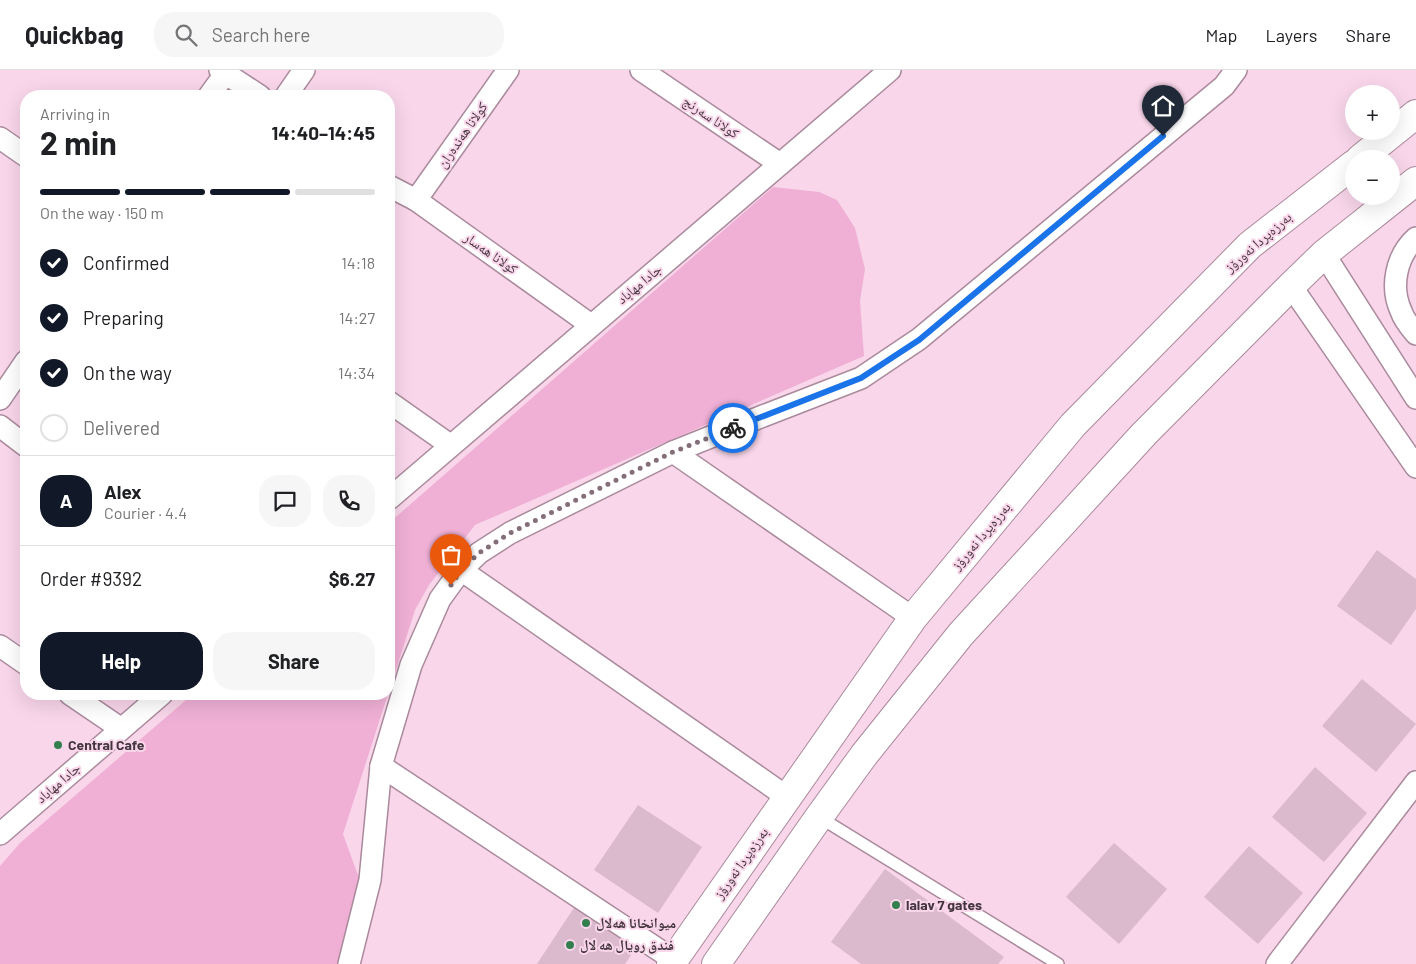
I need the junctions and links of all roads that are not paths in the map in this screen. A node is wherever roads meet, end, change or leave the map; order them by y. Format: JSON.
{"nodes":[{"id":1,"x":304,"y":70,"type":"edge"},
{"id":2,"x":508,"y":70,"type":"edge"},
{"id":3,"x":641,"y":70,"type":"edge"},
{"id":4,"x":890,"y":70,"type":"edge"},
{"id":5,"x":1236,"y":70,"type":"edge"},
{"id":6,"x":222,"y":72,"type":"edge"},
{"id":7,"x":212,"y":90,"type":"edge"},
{"id":8,"x":250,"y":90,"type":"edge"},
{"id":9,"x":290,"y":90,"type":"edge"},
{"id":10,"x":1416,"y":114,"type":"edge"},
{"id":11,"x":0,"y":138,"type":"edge"},
{"id":12,"x":1371,"y":150,"type":"edge"},
{"id":13,"x":20,"y":152,"type":"edge"},
{"id":14,"x":780,"y":164,"type":"junction"},
{"id":15,"x":1345,"y":171,"type":"edge"},
{"id":16,"x":1416,"y":181,"type":"edge"},
{"id":17,"x":395,"y":189,"type":"edge"},
{"id":18,"x":416,"y":200,"type":"junction"},
{"id":19,"x":1416,"y":238,"type":"edge"},
{"id":20,"x":1324,"y":254,"type":"junction"},
{"id":21,"x":1291,"y":286,"type":"junction"},
{"id":22,"x":592,"y":325,"type":"junction"},
{"id":23,"x":1416,"y":334,"type":"edge"},
{"id":24,"x":20,"y":370,"type":"edge"},
{"id":25,"x":1416,"y":398,"type":"edge"},
{"id":26,"x":0,"y":399,"type":"edge"},
{"id":27,"x":395,"y":406,"type":"edge"},
{"id":28,"x":0,"y":426,"type":"edge"},
{"id":29,"x":20,"y":441,"type":"edge"},
{"id":30,"x":450,"y":445,"type":"junction"},
{"id":31,"x":673,"y":452,"type":"junction"},
{"id":32,"x":1416,"y":467,"type":"edge"},
{"id":33,"x":395,"y":494,"type":"edge"},
{"id":34,"x":461,"y":570,"type":"junction"},
{"id":35,"x":913,"y":618,"type":"junction"},
{"id":36,"x":0,"y":646,"type":"edge"},
{"id":37,"x":20,"y":660,"type":"edge"},
{"id":38,"x":79,"y":700,"type":"edge"},
{"id":39,"x":155,"y":700,"type":"edge"},
{"id":40,"x":120,"y":728,"type":"junction"},
{"id":41,"x":381,"y":766,"type":"junction"},
{"id":42,"x":1413,"y":793,"type":"edge"},
{"id":43,"x":787,"y":797,"type":"junction"},
{"id":44,"x":819,"y":817,"type":"junction"},
{"id":45,"x":0,"y":834,"type":"edge"},
{"id":46,"x":672,"y":962,"type":"edge"},
{"id":47,"x":349,"y":964,"type":"edge"},
{"id":48,"x":716,"y":964,"type":"edge"},
{"id":49,"x":1058,"y":964,"type":"edge"},
{"id":50,"x":1277,"y":964,"type":"edge"}],
"edges":[{"from":1,"to":9,"type":"street"},
{"from":2,"to":18,"type":"street","name":"کولانا هه‌نده‌ران"},
{"from":3,"to":14,"type":"street","name":"کولانا سەرنج"},
{"from":4,"to":14,"type":"street","name":"جادا مهاباد"},
{"from":5,"to":31,"type":"street"},
{"from":6,"to":7,"type":"street"},
{"from":6,"to":8,"type":"street"},
{"from":10,"to":12,"type":"main road"},
{"from":11,"to":13,"type":"street"},
{"from":14,"to":22,"type":"street","name":"جادا مهاباد"},
{"from":15,"to":35,"type":"main road","name":"بەرزەپردا نەورۆز"},
{"from":16,"to":20,"type":"main road"},
{"from":17,"to":18,"type":"street","name":"کولانا هه‌سار"},
{"from":18,"to":22,"type":"street","name":"کولانا هه‌سار"},
{"from":19,"to":23,"type":"street"},
{"from":20,"to":21,"type":"main road"},
{"from":20,"to":25,"type":"street"},
{"from":21,"to":32,"type":"street"},
{"from":21,"to":44,"type":"main road"},
{"from":22,"to":30,"type":"street","name":"جادا مهاباد"},
{"from":24,"to":26,"type":"street"},
{"from":27,"to":30,"type":"street"},
{"from":28,"to":29,"type":"street"},
{"from":30,"to":33,"type":"street","name":"جادا مهاباد"},
{"from":31,"to":34,"type":"street"},
{"from":31,"to":35,"type":"street"},
{"from":34,"to":41,"type":"street"},
{"from":34,"to":43,"type":"street"},
{"from":35,"to":43,"type":"main road","name":"بەرزەپردا نەورۆز"},
{"from":36,"to":37,"type":"street"},
{"from":38,"to":40,"type":"street"},
{"from":39,"to":40,"type":"street","name":"جادا مهاباد"},
{"from":40,"to":45,"type":"street","name":"جادا مهاباد"},
{"from":41,"to":46,"type":"street"},
{"from":41,"to":47,"type":"street"},
{"from":42,"to":50,"type":"street"},
{"from":43,"to":46,"type":"main road","name":"بەرزەپردا نەورۆز"},
{"from":44,"to":48,"type":"main road"},
{"from":44,"to":49,"type":"lane"}]}
